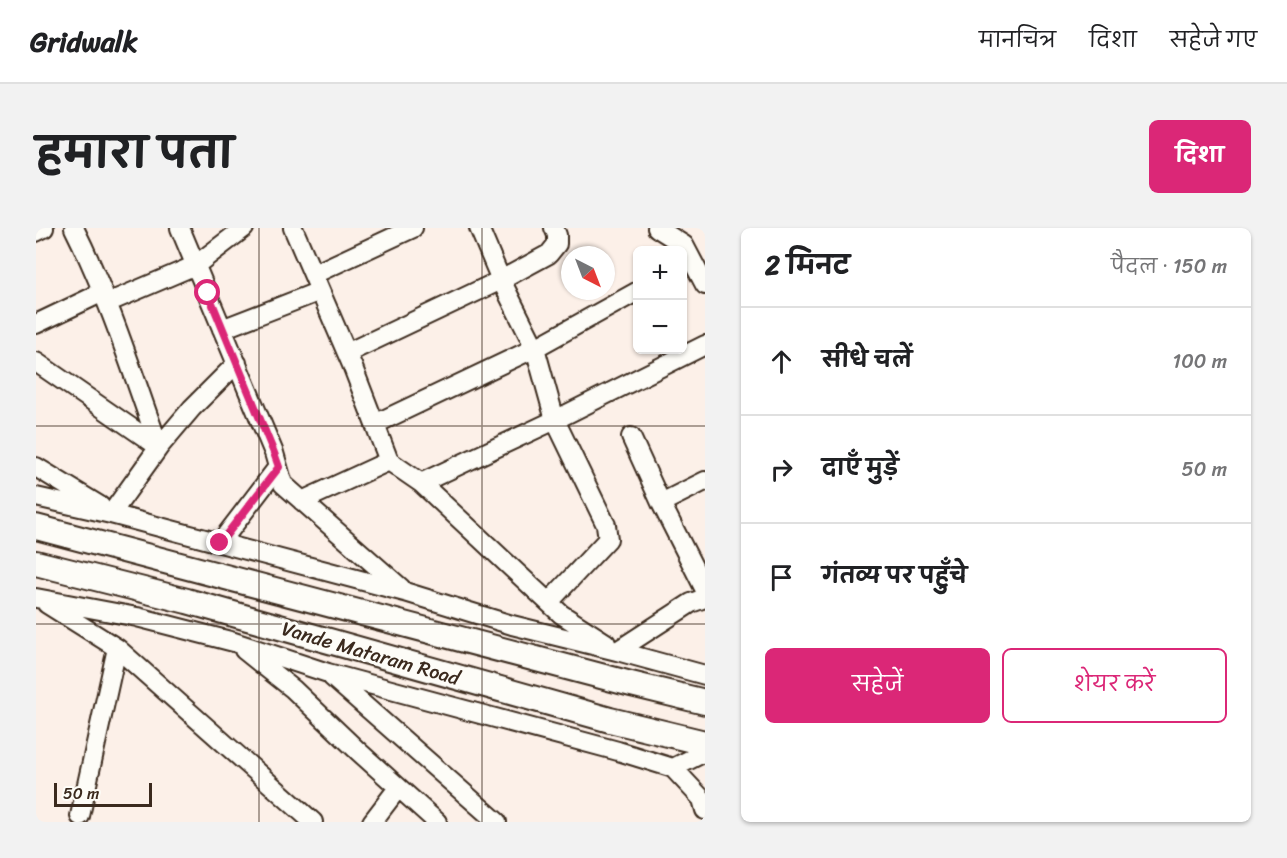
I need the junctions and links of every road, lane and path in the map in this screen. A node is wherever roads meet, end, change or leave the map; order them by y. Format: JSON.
{"nodes":[{"id":1,"x":44,"y":228,"type":"edge"},
{"id":2,"x":74,"y":228,"type":"edge"},
{"id":3,"x":180,"y":228,"type":"edge"},
{"id":4,"x":244,"y":228,"type":"edge"},
{"id":5,"x":293,"y":228,"type":"edge"},
{"id":6,"x":413,"y":228,"type":"edge"},
{"id":7,"x":478,"y":228,"type":"edge"},
{"id":8,"x":554,"y":228,"type":"edge"},
{"id":9,"x":657,"y":228,"type":"edge"},
{"id":10,"x":36,"y":232,"type":"edge"},
{"id":11,"x":684,"y":246,"type":"edge"},
{"id":12,"x":687,"y":264,"type":"edge"},
{"id":13,"x":196,"y":265,"type":"junction"},
{"id":14,"x":501,"y":280,"type":"junction"},
{"id":15,"x":317,"y":283,"type":"junction"},
{"id":16,"x":705,"y":285,"type":"edge"},
{"id":17,"x":633,"y":294,"type":"edge"},
{"id":18,"x":105,"y":298,"type":"junction"},
{"id":19,"x":36,"y":324,"type":"edge"},
{"id":20,"x":222,"y":328,"type":"junction"},
{"id":21,"x":705,"y":345,"type":"edge"},
{"id":22,"x":534,"y":348,"type":"junction"},
{"id":23,"x":347,"y":353,"type":"junction"},
{"id":24,"x":36,"y":362,"type":"edge"},
{"id":25,"x":237,"y":363,"type":"junction"},
{"id":26,"x":555,"y":420,"type":"junction"},
{"id":27,"x":375,"y":424,"type":"junction"},
{"id":28,"x":631,"y":437,"type":"dead end"},
{"id":29,"x":159,"y":447,"type":"junction"},
{"id":30,"x":389,"y":461,"type":"junction"},
{"id":31,"x":36,"y":467,"type":"edge"},
{"id":32,"x":279,"y":467,"type":"junction"},
{"id":33,"x":705,"y":481,"type":"edge"},
{"id":34,"x":421,"y":483,"type":"junction"},
{"id":35,"x":36,"y":497,"type":"edge"},
{"id":36,"x":302,"y":501,"type":"junction"},
{"id":37,"x":661,"y":503,"type":"junction"},
{"id":38,"x":111,"y":513,"type":"junction"},
{"id":39,"x":36,"y":527,"type":"edge"},
{"id":40,"x":220,"y":543,"type":"junction"},
{"id":41,"x":36,"y":563,"type":"edge"},
{"id":42,"x":705,"y":590,"type":"edge"},
{"id":43,"x":405,"y":592,"type":"junction"},
{"id":44,"x":705,"y":598,"type":"edge"},
{"id":45,"x":37,"y":601,"type":"edge"},
{"id":46,"x":549,"y":602,"type":"junction"},
{"id":47,"x":234,"y":642,"type":"junction"},
{"id":48,"x":117,"y":648,"type":"junction"},
{"id":49,"x":617,"y":651,"type":"junction"},
{"id":50,"x":328,"y":674,"type":"junction"},
{"id":51,"x":705,"y":675,"type":"edge"},
{"id":52,"x":705,"y":702,"type":"edge"},
{"id":53,"x":705,"y":743,"type":"edge"},
{"id":54,"x":705,"y":752,"type":"edge"},
{"id":55,"x":673,"y":768,"type":"junction"},
{"id":56,"x":398,"y":788,"type":"junction"},
{"id":57,"x":705,"y":810,"type":"edge"},
{"id":58,"x":80,"y":816,"type":"dead end"},
{"id":59,"x":313,"y":822,"type":"edge"},
{"id":60,"x":372,"y":822,"type":"edge"},
{"id":61,"x":437,"y":822,"type":"edge"},
{"id":62,"x":497,"y":822,"type":"edge"}],
"edges":[{"from":1,"to":10,"type":"street"},
{"from":2,"to":18,"type":"street"},
{"from":3,"to":13,"type":"street"},
{"from":4,"to":13,"type":"street"},
{"from":5,"to":15,"type":"street"},
{"from":6,"to":15,"type":"street"},
{"from":7,"to":14,"type":"street"},
{"from":8,"to":14,"type":"street"},
{"from":9,"to":11,"type":"street"},
{"from":12,"to":16,"type":"street"},
{"from":13,"to":18,"type":"street"},
{"from":13,"to":20,"type":"street"},
{"from":14,"to":22,"type":"street"},
{"from":14,"to":23,"type":"street"},
{"from":15,"to":20,"type":"street"},
{"from":15,"to":23,"type":"street"},
{"from":17,"to":22,"type":"street"},
{"from":18,"to":19,"type":"street"},
{"from":18,"to":29,"type":"street"},
{"from":20,"to":25,"type":"street"},
{"from":21,"to":26,"type":"street"},
{"from":22,"to":26,"type":"street"},
{"from":22,"to":27,"type":"street"},
{"from":23,"to":27,"type":"street"},
{"from":24,"to":29,"type":"street"},
{"from":25,"to":29,"type":"street"},
{"from":25,"to":32,"type":"street"},
{"from":26,"to":34,"type":"street"},
{"from":26,"to":46,"type":"street"},
{"from":27,"to":30,"type":"street"},
{"from":28,"to":37,"type":"street"},
{"from":29,"to":38,"type":"street"},
{"from":30,"to":34,"type":"street"},
{"from":30,"to":36,"type":"street"},
{"from":31,"to":38,"type":"street"},
{"from":32,"to":36,"type":"street"},
{"from":32,"to":40,"type":"street"},
{"from":33,"to":37,"type":"street"},
{"from":34,"to":46,"type":"street"},
{"from":35,"to":38,"type":"street"},
{"from":36,"to":43,"type":"street"},
{"from":37,"to":42,"type":"street"},
{"from":38,"to":40,"type":"street"},
{"from":39,"to":52,"type":"main road","name":"Vande Mataram Road"},
{"from":40,"to":43,"type":"street"},
{"from":41,"to":53,"type":"main road","name":"Vande Mataram Road"},
{"from":43,"to":49,"type":"street"},
{"from":44,"to":49,"type":"street"},
{"from":45,"to":47,"type":"street"},
{"from":45,"to":48,"type":"street"},
{"from":46,"to":49,"type":"street"},
{"from":47,"to":50,"type":"street"},
{"from":47,"to":56,"type":"street"},
{"from":48,"to":58,"type":"street"},
{"from":48,"to":59,"type":"street"},
{"from":49,"to":51,"type":"street"},
{"from":50,"to":55,"type":"street"},
{"from":50,"to":62,"type":"street"},
{"from":54,"to":55,"type":"street"},
{"from":55,"to":57,"type":"street"},
{"from":56,"to":60,"type":"street"},
{"from":56,"to":61,"type":"street"}]}
